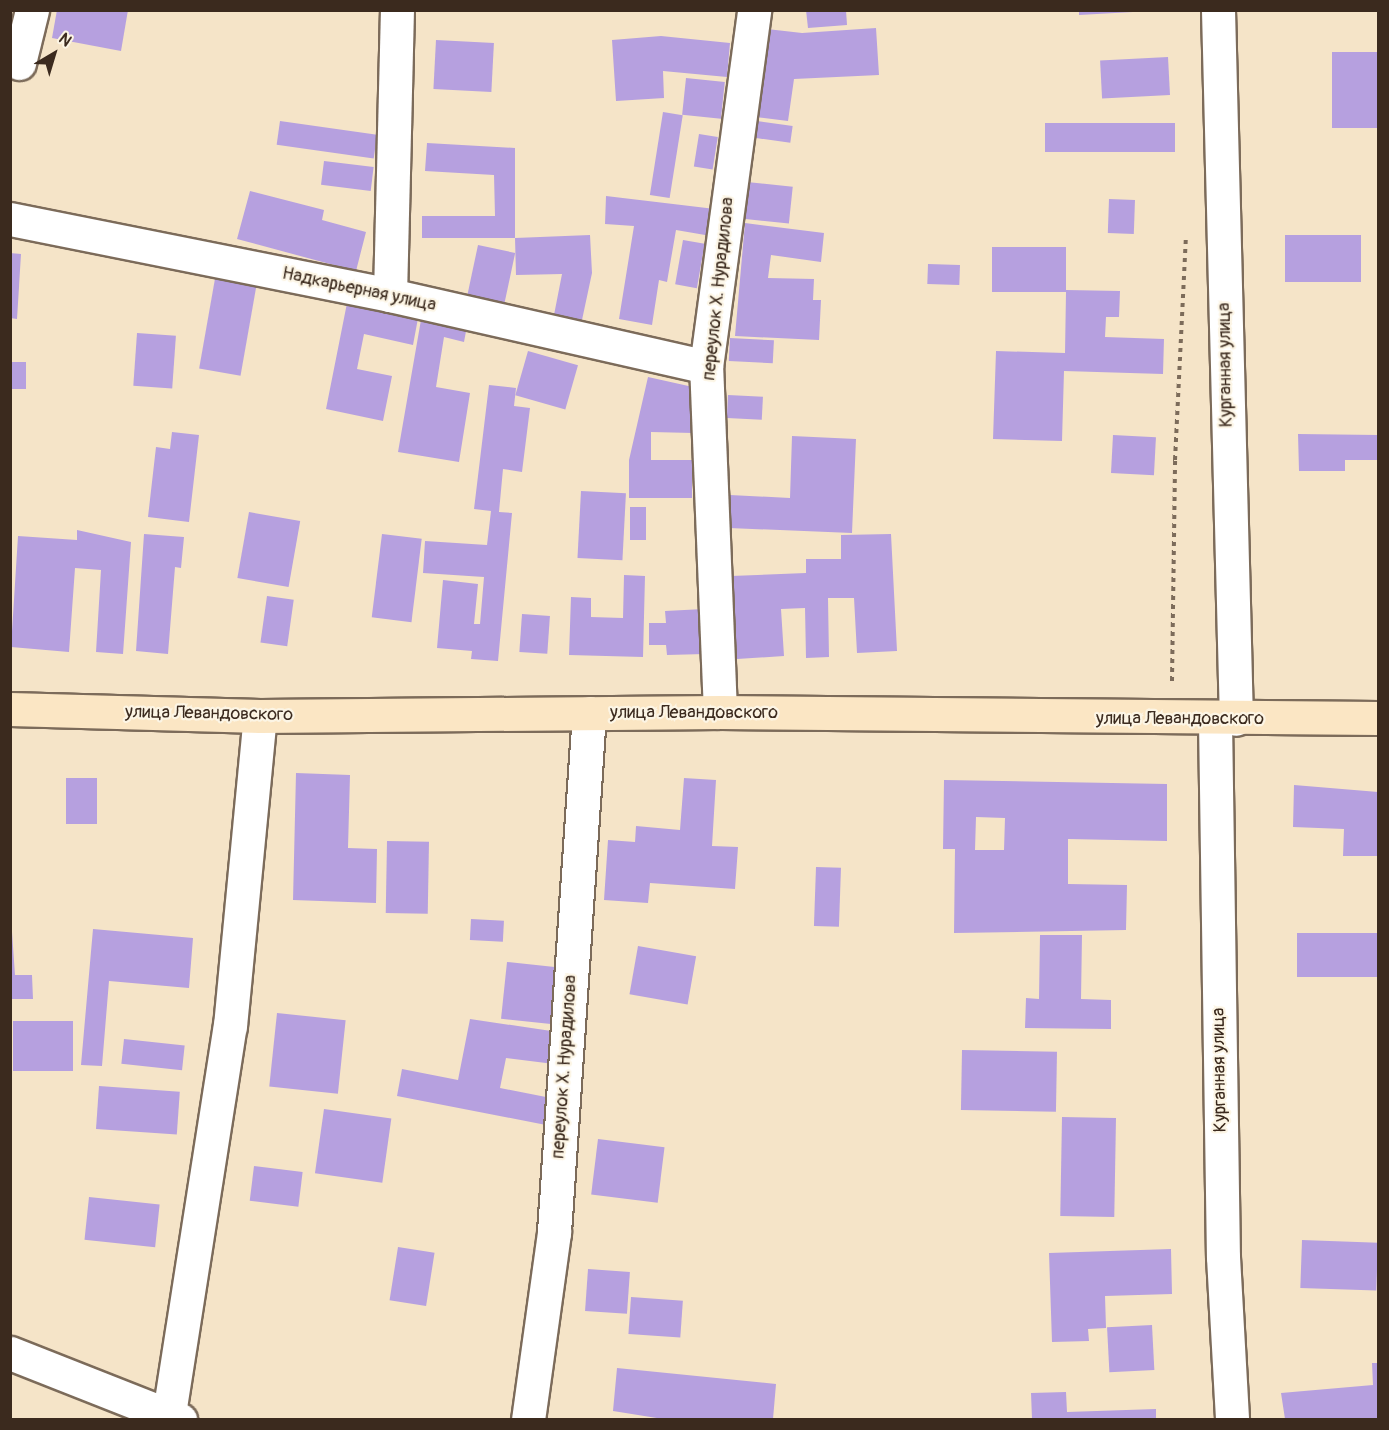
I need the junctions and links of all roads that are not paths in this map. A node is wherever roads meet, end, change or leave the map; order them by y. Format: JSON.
{"nodes":[{"id":1,"x":32,"y":10,"type":"edge"},
{"id":2,"x":397,"y":10,"type":"edge"},
{"id":3,"x":754,"y":10,"type":"edge"},
{"id":4,"x":1218,"y":10,"type":"edge"},
{"id":5,"x":19,"y":63,"type":"dead end"},
{"id":6,"x":10,"y":219,"type":"edge"},
{"id":7,"x":390,"y":295,"type":"junction"},
{"id":8,"x":706,"y":367,"type":"junction"},
{"id":9,"x":10,"y":709,"type":"edge"},
{"id":10,"x":720,"y":712,"type":"junction"},
{"id":11,"x":589,"y":713,"type":"junction"},
{"id":12,"x":260,"y":716,"type":"junction"},
{"id":13,"x":1378,"y":718,"type":"edge"},
{"id":14,"x":1225,"y":719,"type":"junction"},
{"id":15,"x":10,"y":1353,"type":"edge"},
{"id":16,"x":172,"y":1418,"type":"edge"},
{"id":17,"x":528,"y":1419,"type":"edge"},
{"id":18,"x":1232,"y":1419,"type":"edge"}],
"edges":[{"from":1,"to":5,"type":"street"},
{"from":2,"to":7,"type":"street"},
{"from":3,"to":8,"type":"street","name":"переулок Х. Нурадилова"},
{"from":4,"to":14,"type":"street","name":"Курганная улица"},
{"from":6,"to":7,"type":"street","name":"Надкарьерная улица"},
{"from":7,"to":8,"type":"street","name":"Надкарьерная улица"},
{"from":8,"to":10,"type":"street","name":"переулок Х. Нурадилова"},
{"from":9,"to":12,"type":"street","name":"улица Левандовского"},
{"from":10,"to":11,"type":"street","name":"улица Левандовского"},
{"from":10,"to":14,"type":"street","name":"улица Левандовского"},
{"from":11,"to":12,"type":"street","name":"улица Левандовского"},
{"from":11,"to":17,"type":"street","name":"переулок Х. Нурадилова"},
{"from":12,"to":16,"type":"street"},
{"from":13,"to":14,"type":"street","name":"улица Левандовского"},
{"from":14,"to":18,"type":"street","name":"Курганная улица"},
{"from":15,"to":16,"type":"street"}]}
